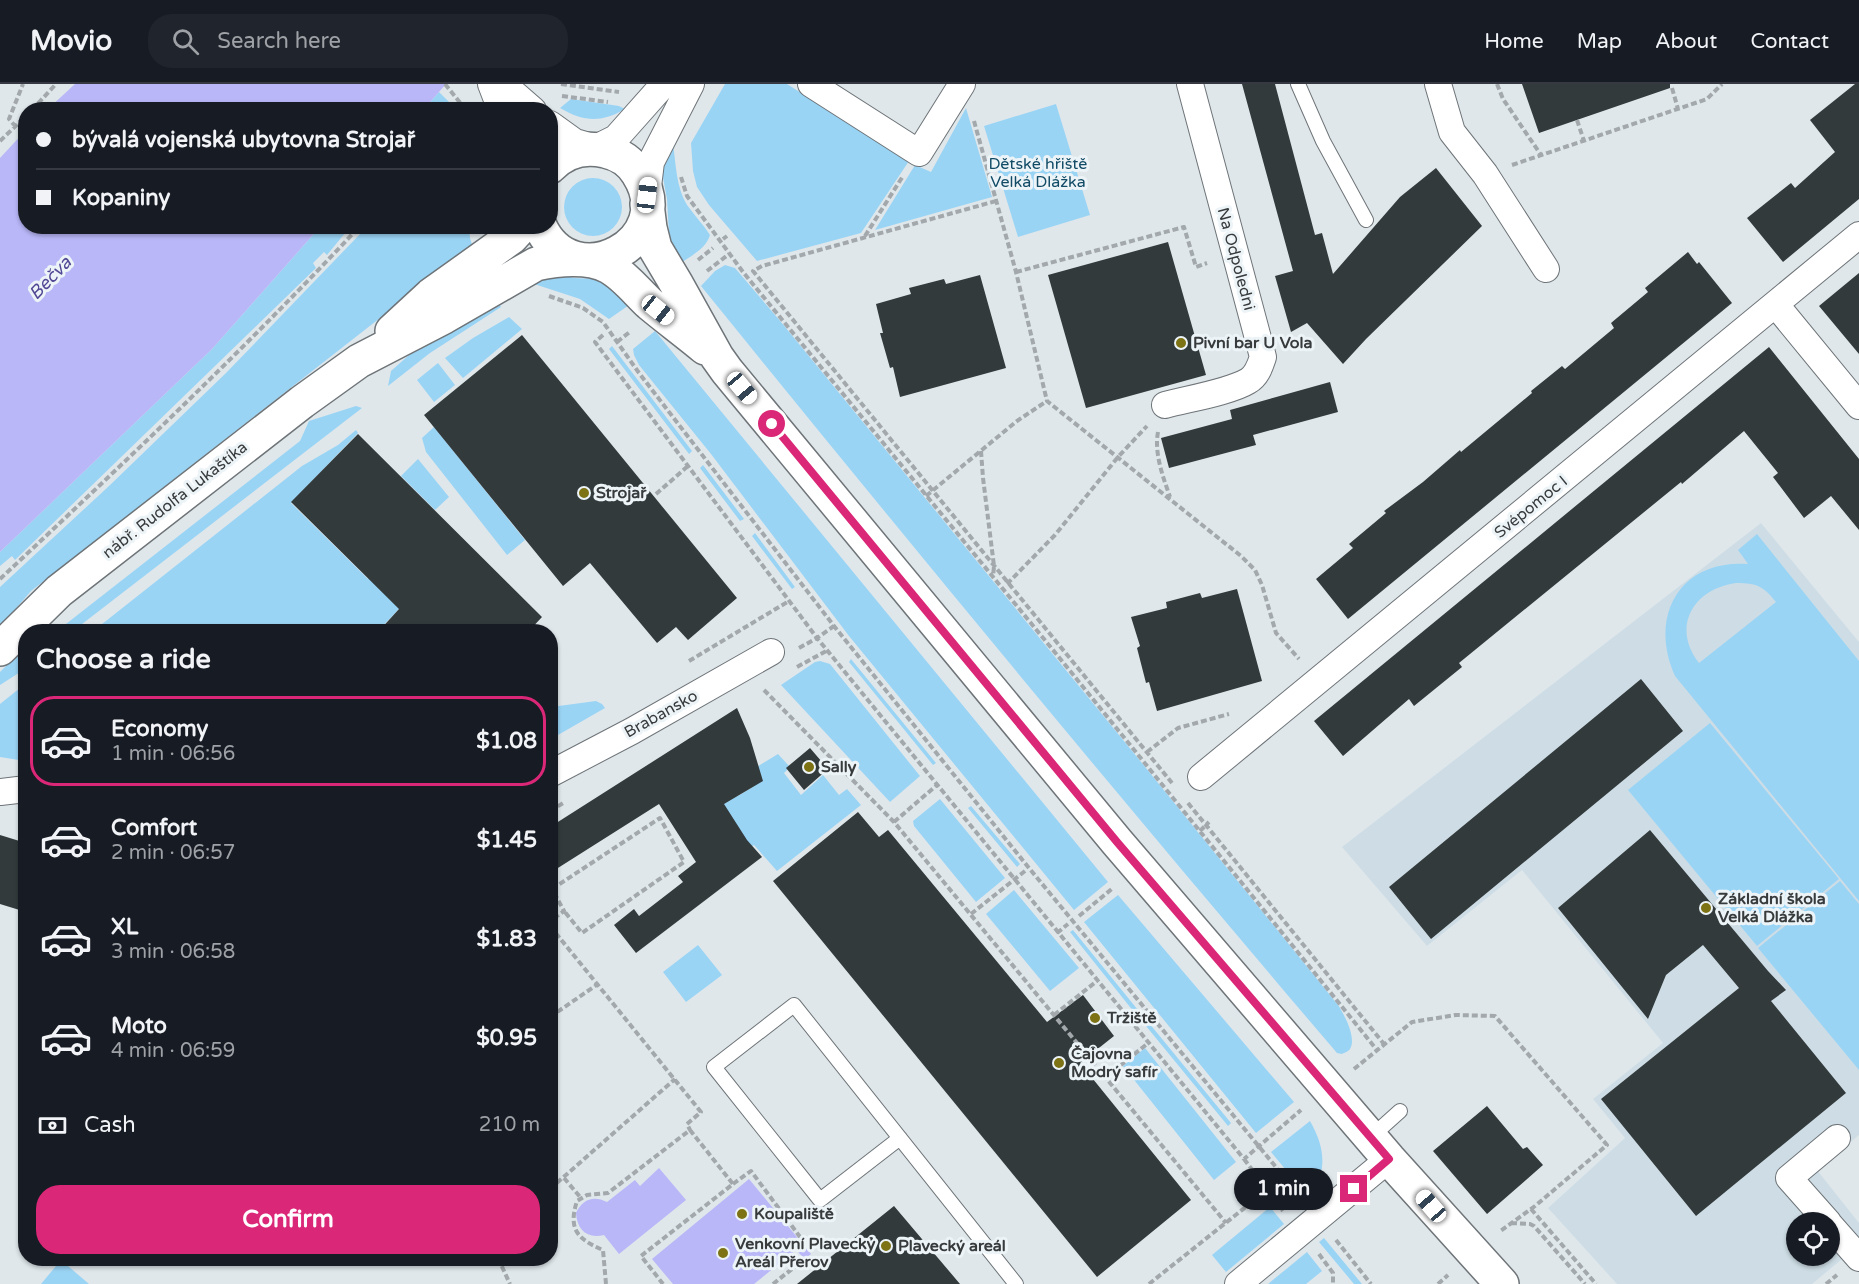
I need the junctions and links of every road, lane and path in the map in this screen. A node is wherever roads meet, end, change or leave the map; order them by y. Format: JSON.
{"nodes":[{"id":1,"x":23,"y":84,"type":"edge"},
{"id":2,"x":56,"y":84,"type":"edge"},
{"id":3,"x":444,"y":84,"type":"edge"},
{"id":4,"x":490,"y":84,"type":"edge"},
{"id":5,"x":503,"y":84,"type":"edge"},
{"id":6,"x":561,"y":84,"type":"edge"},
{"id":7,"x":664,"y":84,"type":"edge"},
{"id":8,"x":691,"y":84,"type":"edge"},
{"id":9,"x":811,"y":84,"type":"edge"},
{"id":10,"x":1190,"y":84,"type":"edge"},
{"id":11,"x":1298,"y":84,"type":"edge"},
{"id":12,"x":1438,"y":84,"type":"edge"},
{"id":13,"x":1497,"y":84,"type":"edge"},
{"id":14,"x":1722,"y":84,"type":"edge"},
{"id":15,"x":961,"y":86,"type":"edge"},
{"id":16,"x":1672,"y":88,"type":"dead end"},
{"id":17,"x":559,"y":89,"type":"dead end"},
{"id":18,"x":629,"y":93,"type":"dead end"},
{"id":19,"x":557,"y":95,"type":"dead end"},
{"id":20,"x":39,"y":102,"type":"edge"},
{"id":21,"x":459,"y":102,"type":"edge"},
{"id":22,"x":498,"y":102,"type":"edge"},
{"id":23,"x":524,"y":102,"type":"edge"},
{"id":24,"x":614,"y":102,"type":"dead end"},
{"id":25,"x":1678,"y":109,"type":"junction"},
{"id":26,"x":1577,"y":120,"type":"dead end"},
{"id":27,"x":16,"y":127,"type":"joint"},
{"id":28,"x":558,"y":130,"type":"edge"},
{"id":29,"x":0,"y":141,"type":"edge"},
{"id":30,"x":1584,"y":141,"type":"junction"},
{"id":31,"x":596,"y":148,"type":"junction"},
{"id":32,"x":919,"y":153,"type":"junction"},
{"id":33,"x":1541,"y":155,"type":"junction"},
{"id":34,"x":558,"y":159,"type":"edge"},
{"id":35,"x":680,"y":171,"type":"dead end"},
{"id":36,"x":1485,"y":174,"type":"junction"},
{"id":37,"x":647,"y":200,"type":"junction"},
{"id":38,"x":996,"y":201,"type":"junction"},
{"id":39,"x":1366,"y":220,"type":"dead end"},
{"id":40,"x":353,"y":234,"type":"edge"},
{"id":41,"x":515,"y":234,"type":"edge"},
{"id":42,"x":544,"y":234,"type":"edge"},
{"id":43,"x":1859,"y":235,"type":"edge"},
{"id":44,"x":865,"y":237,"type":"junction"},
{"id":45,"x":729,"y":254,"type":"junction"},
{"id":46,"x":1235,"y":256,"type":"junction"},
{"id":47,"x":586,"y":260,"type":"junction"},
{"id":48,"x":1546,"y":269,"type":"dead end"},
{"id":49,"x":1016,"y":272,"type":"junction"},
{"id":50,"x":703,"y":274,"type":"dead end"},
{"id":51,"x":541,"y":295,"type":"dead end"},
{"id":52,"x":1776,"y":305,"type":"junction"},
{"id":53,"x":603,"y":335,"type":"dead end"},
{"id":54,"x":717,"y":357,"type":"junction"},
{"id":55,"x":359,"y":361,"type":"junction"},
{"id":56,"x":1047,"y":401,"type":"junction"},
{"id":57,"x":1165,"y":405,"type":"junction"},
{"id":58,"x":1859,"y":405,"type":"edge"},
{"id":59,"x":981,"y":450,"type":"junction"},
{"id":60,"x":1118,"y":457,"type":"junction"},
{"id":61,"x":687,"y":466,"type":"junction"},
{"id":62,"x":933,"y":490,"type":"junction"},
{"id":63,"x":656,"y":494,"type":"dead end"},
{"id":64,"x":926,"y":496,"type":"junction"},
{"id":65,"x":1171,"y":500,"type":"junction"},
{"id":66,"x":994,"y":566,"type":"junction"},
{"id":67,"x":993,"y":577,"type":"junction"},
{"id":68,"x":0,"y":579,"type":"edge"},
{"id":69,"x":1008,"y":583,"type":"junction"},
{"id":70,"x":1002,"y":588,"type":"junction"},
{"id":71,"x":789,"y":601,"type":"junction"},
{"id":72,"x":25,"y":624,"type":"edge"},
{"id":73,"x":18,"y":631,"type":"edge"},
{"id":74,"x":0,"y":649,"type":"edge"},
{"id":75,"x":771,"y":652,"type":"dead end"},
{"id":76,"x":683,"y":665,"type":"dead end"},
{"id":77,"x":1317,"y":683,"type":"junction"},
{"id":78,"x":759,"y":685,"type":"dead end"},
{"id":79,"x":1151,"y":748,"type":"dead end"},
{"id":80,"x":1147,"y":752,"type":"junction"},
{"id":81,"x":558,"y":770,"type":"edge"},
{"id":82,"x":1202,"y":777,"type":"dead end"},
{"id":83,"x":937,"y":785,"type":"junction"},
{"id":84,"x":18,"y":789,"type":"edge"},
{"id":85,"x":1177,"y":789,"type":"dead end"},
{"id":86,"x":0,"y":792,"type":"edge"},
{"id":87,"x":1184,"y":798,"type":"dead end"},
{"id":88,"x":894,"y":822,"type":"junction"},
{"id":89,"x":1208,"y":824,"type":"junction"},
{"id":90,"x":1200,"y":831,"type":"junction"},
{"id":91,"x":1025,"y":871,"type":"dead end"},
{"id":92,"x":1014,"y":880,"type":"junction"},
{"id":93,"x":558,"y":883,"type":"edge"},
{"id":94,"x":1113,"y":888,"type":"dead end"},
{"id":95,"x":558,"y":900,"type":"edge"},
{"id":96,"x":564,"y":911,"type":"junction"},
{"id":97,"x":971,"y":914,"type":"junction"},
{"id":98,"x":558,"y":915,"type":"edge"},
{"id":99,"x":1079,"y":916,"type":"dead end"},
{"id":100,"x":1068,"y":924,"type":"dead end"},
{"id":101,"x":1058,"y":933,"type":"junction"},
{"id":102,"x":558,"y":936,"type":"edge"},
{"id":103,"x":1097,"y":981,"type":"junction"},
{"id":104,"x":598,"y":984,"type":"junction"},
{"id":105,"x":558,"y":1012,"type":"edge"},
{"id":106,"x":1054,"y":1015,"type":"junction"},
{"id":107,"x":1148,"y":1043,"type":"junction"},
{"id":108,"x":1384,"y":1044,"type":"junction"},
{"id":109,"x":1377,"y":1050,"type":"junction"},
{"id":110,"x":1351,"y":1071,"type":"dead end"},
{"id":111,"x":1106,"y":1077,"type":"junction"},
{"id":112,"x":675,"y":1079,"type":"junction"},
{"id":113,"x":1301,"y":1110,"type":"dead end"},
{"id":114,"x":1400,"y":1111,"type":"dead end"},
{"id":115,"x":690,"y":1130,"type":"junction"},
{"id":116,"x":900,"y":1138,"type":"junction"},
{"id":117,"x":1837,"y":1138,"type":"dead end"},
{"id":118,"x":1258,"y":1146,"type":"junction"},
{"id":119,"x":1380,"y":1148,"type":"junction"},
{"id":120,"x":1244,"y":1159,"type":"junction"},
{"id":121,"x":564,"y":1178,"type":"junction"},
{"id":122,"x":558,"y":1183,"type":"edge"},
{"id":123,"x":733,"y":1184,"type":"junction"},
{"id":124,"x":1267,"y":1190,"type":"junction"},
{"id":125,"x":581,"y":1198,"type":"junction"},
{"id":126,"x":1301,"y":1198,"type":"dead end"},
{"id":127,"x":1531,"y":1209,"type":"junction"},
{"id":128,"x":1819,"y":1212,"type":"edge"},
{"id":129,"x":1285,"y":1213,"type":"dead end"},
{"id":130,"x":1226,"y":1223,"type":"junction"},
{"id":131,"x":1511,"y":1223,"type":"junction"},
{"id":132,"x":1499,"y":1232,"type":"dead end"},
{"id":133,"x":1331,"y":1234,"type":"dead end"},
{"id":134,"x":804,"y":1242,"type":"dead end"},
{"id":135,"x":1840,"y":1245,"type":"edge"},
{"id":136,"x":1313,"y":1246,"type":"dead end"},
{"id":137,"x":802,"y":1261,"type":"dead end"},
{"id":138,"x":1850,"y":1265,"type":"edge"},
{"id":139,"x":502,"y":1266,"type":"edge"},
{"id":140,"x":1448,"y":1275,"type":"dead end"},
{"id":141,"x":510,"y":1284,"type":"edge"},
{"id":142,"x":606,"y":1284,"type":"edge"},
{"id":143,"x":663,"y":1284,"type":"edge"},
{"id":144,"x":773,"y":1284,"type":"edge"},
{"id":145,"x":1016,"y":1284,"type":"edge"},
{"id":146,"x":1149,"y":1284,"type":"edge"},
{"id":147,"x":1238,"y":1284,"type":"edge"},
{"id":148,"x":1333,"y":1284,"type":"edge"},
{"id":149,"x":1371,"y":1284,"type":"edge"},
{"id":150,"x":1438,"y":1284,"type":"edge"},
{"id":151,"x":1502,"y":1284,"type":"edge"},
{"id":152,"x":1585,"y":1284,"type":"edge"},
{"id":153,"x":1596,"y":1284,"type":"edge"},
{"id":154,"x":1826,"y":1284,"type":"edge"}],
"edges":[{"from":1,"to":27,"type":"path"},
{"from":2,"to":20,"type":"path"},
{"from":3,"to":21,"type":"path"},
{"from":4,"to":22,"type":"street"},
{"from":5,"to":23,"type":"street"},
{"from":6,"to":17,"type":"path"},
{"from":6,"to":18,"type":"path"},
{"from":7,"to":31,"type":"street"},
{"from":8,"to":37,"type":"street"},
{"from":9,"to":32,"type":"street"},
{"from":10,"to":46,"type":"street","name":"Na Odpoledni"},
{"from":11,"to":39,"type":"lane"},
{"from":12,"to":36,"type":"street"},
{"from":13,"to":33,"type":"path"},
{"from":14,"to":25,"type":"path"},
{"from":15,"to":32,"type":"street"},
{"from":15,"to":38,"type":"path"},
{"from":16,"to":25,"type":"path"},
{"from":19,"to":24,"type":"path"},
{"from":25,"to":30,"type":"path"},
{"from":26,"to":30,"type":"path"},
{"from":27,"to":29,"type":"path"},
{"from":28,"to":31,"type":"street"},
{"from":30,"to":33,"type":"path"},
{"from":31,"to":34,"type":"street"},
{"from":31,"to":37,"type":"street"},
{"from":32,"to":44,"type":"path"},
{"from":33,"to":36,"type":"path"},
{"from":35,"to":45,"type":"path"},
{"from":36,"to":48,"type":"street"},
{"from":37,"to":47,"type":"street"},
{"from":37,"to":54,"type":"street"},
{"from":38,"to":44,"type":"path"},
{"from":38,"to":49,"type":"path"},
{"from":40,"to":68,"type":"path"},
{"from":41,"to":55,"type":"street","name":"nábř. Rudolfa Lukaštíka"},
{"from":42,"to":47,"type":"street"},
{"from":43,"to":52,"type":"street","name":"Svépomoc I"},
{"from":44,"to":62,"type":"path"},
{"from":45,"to":50,"type":"path"},
{"from":45,"to":64,"type":"path"},
{"from":46,"to":49,"type":"path"},
{"from":46,"to":57,"type":"street","name":"Na Odpoledni"},
{"from":47,"to":54,"type":"street"},
{"from":47,"to":55,"type":"street","name":"nábř. Rudolfa Lukaštíka"},
{"from":49,"to":56,"type":"path"},
{"from":51,"to":118,"type":"path"},
{"from":52,"to":58,"type":"street"},
{"from":52,"to":77,"type":"street","name":"Svépomoc I"},
{"from":53,"to":61,"type":"path"},
{"from":54,"to":119,"type":"street"},
{"from":55,"to":72,"type":"street","name":"nábř. Rudolfa Lukaštíka"},
{"from":56,"to":59,"type":"path"},
{"from":56,"to":60,"type":"path"},
{"from":57,"to":60,"type":"path"},
{"from":57,"to":65,"type":"path"},
{"from":59,"to":62,"type":"path"},
{"from":59,"to":66,"type":"path"},
{"from":60,"to":65,"type":"path"},
{"from":60,"to":69,"type":"path"},
{"from":61,"to":63,"type":"path"},
{"from":61,"to":71,"type":"path"},
{"from":62,"to":64,"type":"path"},
{"from":62,"to":66,"type":"path"},
{"from":64,"to":67,"type":"path"},
{"from":65,"to":77,"type":"path"},
{"from":66,"to":67,"type":"path"},
{"from":66,"to":69,"type":"path"},
{"from":67,"to":70,"type":"path"},
{"from":69,"to":70,"type":"path"},
{"from":69,"to":80,"type":"path"},
{"from":70,"to":90,"type":"path"},
{"from":71,"to":76,"type":"path"},
{"from":71,"to":83,"type":"path"},
{"from":73,"to":74,"type":"street","name":"nábř. Rudolfa Lukaštíka"},
{"from":75,"to":81,"type":"street","name":"Brabansko"},
{"from":77,"to":82,"type":"street","name":"Svépomoc I"},
{"from":78,"to":88,"type":"path"},
{"from":79,"to":80,"type":"path"},
{"from":80,"to":85,"type":"path"},
{"from":83,"to":88,"type":"path"},
{"from":83,"to":92,"type":"path"},
{"from":84,"to":86,"type":"street"},
{"from":87,"to":89,"type":"path"},
{"from":88,"to":97,"type":"path"},
{"from":89,"to":90,"type":"path"},
{"from":89,"to":108,"type":"path"},
{"from":90,"to":109,"type":"path"},
{"from":91,"to":92,"type":"path"},
{"from":92,"to":97,"type":"path"},
{"from":92,"to":101,"type":"path"},
{"from":93,"to":96,"type":"path"},
{"from":94,"to":99,"type":"path"},
{"from":95,"to":96,"type":"path"},
{"from":96,"to":98,"type":"path"},
{"from":97,"to":106,"type":"path"},
{"from":100,"to":101,"type":"path"},
{"from":101,"to":103,"type":"path"},
{"from":102,"to":104,"type":"path"},
{"from":103,"to":106,"type":"path"},
{"from":103,"to":107,"type":"path"},
{"from":104,"to":105,"type":"path"},
{"from":104,"to":112,"type":"path"},
{"from":106,"to":111,"type":"path"},
{"from":107,"to":111,"type":"path"},
{"from":107,"to":120,"type":"path"},
{"from":108,"to":109,"type":"path"},
{"from":108,"to":127,"type":"path"},
{"from":109,"to":110,"type":"path"},
{"from":111,"to":130,"type":"path"},
{"from":112,"to":115,"type":"path"},
{"from":112,"to":121,"type":"path"},
{"from":113,"to":118,"type":"path"},
{"from":114,"to":119,"type":"lane"},
{"from":115,"to":123,"type":"path"},
{"from":115,"to":125,"type":"path"},
{"from":116,"to":116,"type":"lane"},
{"from":116,"to":145,"type":"lane"},
{"from":117,"to":128,"type":"street"},
{"from":118,"to":120,"type":"path"},
{"from":118,"to":126,"type":"path"},
{"from":119,"to":147,"type":"street"},
{"from":119,"to":151,"type":"street"},
{"from":120,"to":124,"type":"path"},
{"from":121,"to":122,"type":"path"},
{"from":121,"to":125,"type":"path"},
{"from":123,"to":134,"type":"path"},
{"from":123,"to":143,"type":"path"},
{"from":124,"to":129,"type":"path"},
{"from":124,"to":130,"type":"path"},
{"from":125,"to":142,"type":"path"},
{"from":127,"to":131,"type":"path"},
{"from":127,"to":153,"type":"path"},
{"from":130,"to":146,"type":"path"},
{"from":131,"to":132,"type":"path"},
{"from":131,"to":152,"type":"path"},
{"from":133,"to":149,"type":"path"},
{"from":135,"to":138,"type":"street"},
{"from":136,"to":148,"type":"path"},
{"from":137,"to":144,"type":"path"},
{"from":138,"to":154,"type":"path"},
{"from":139,"to":141,"type":"path"},
{"from":140,"to":150,"type":"path"}]}
